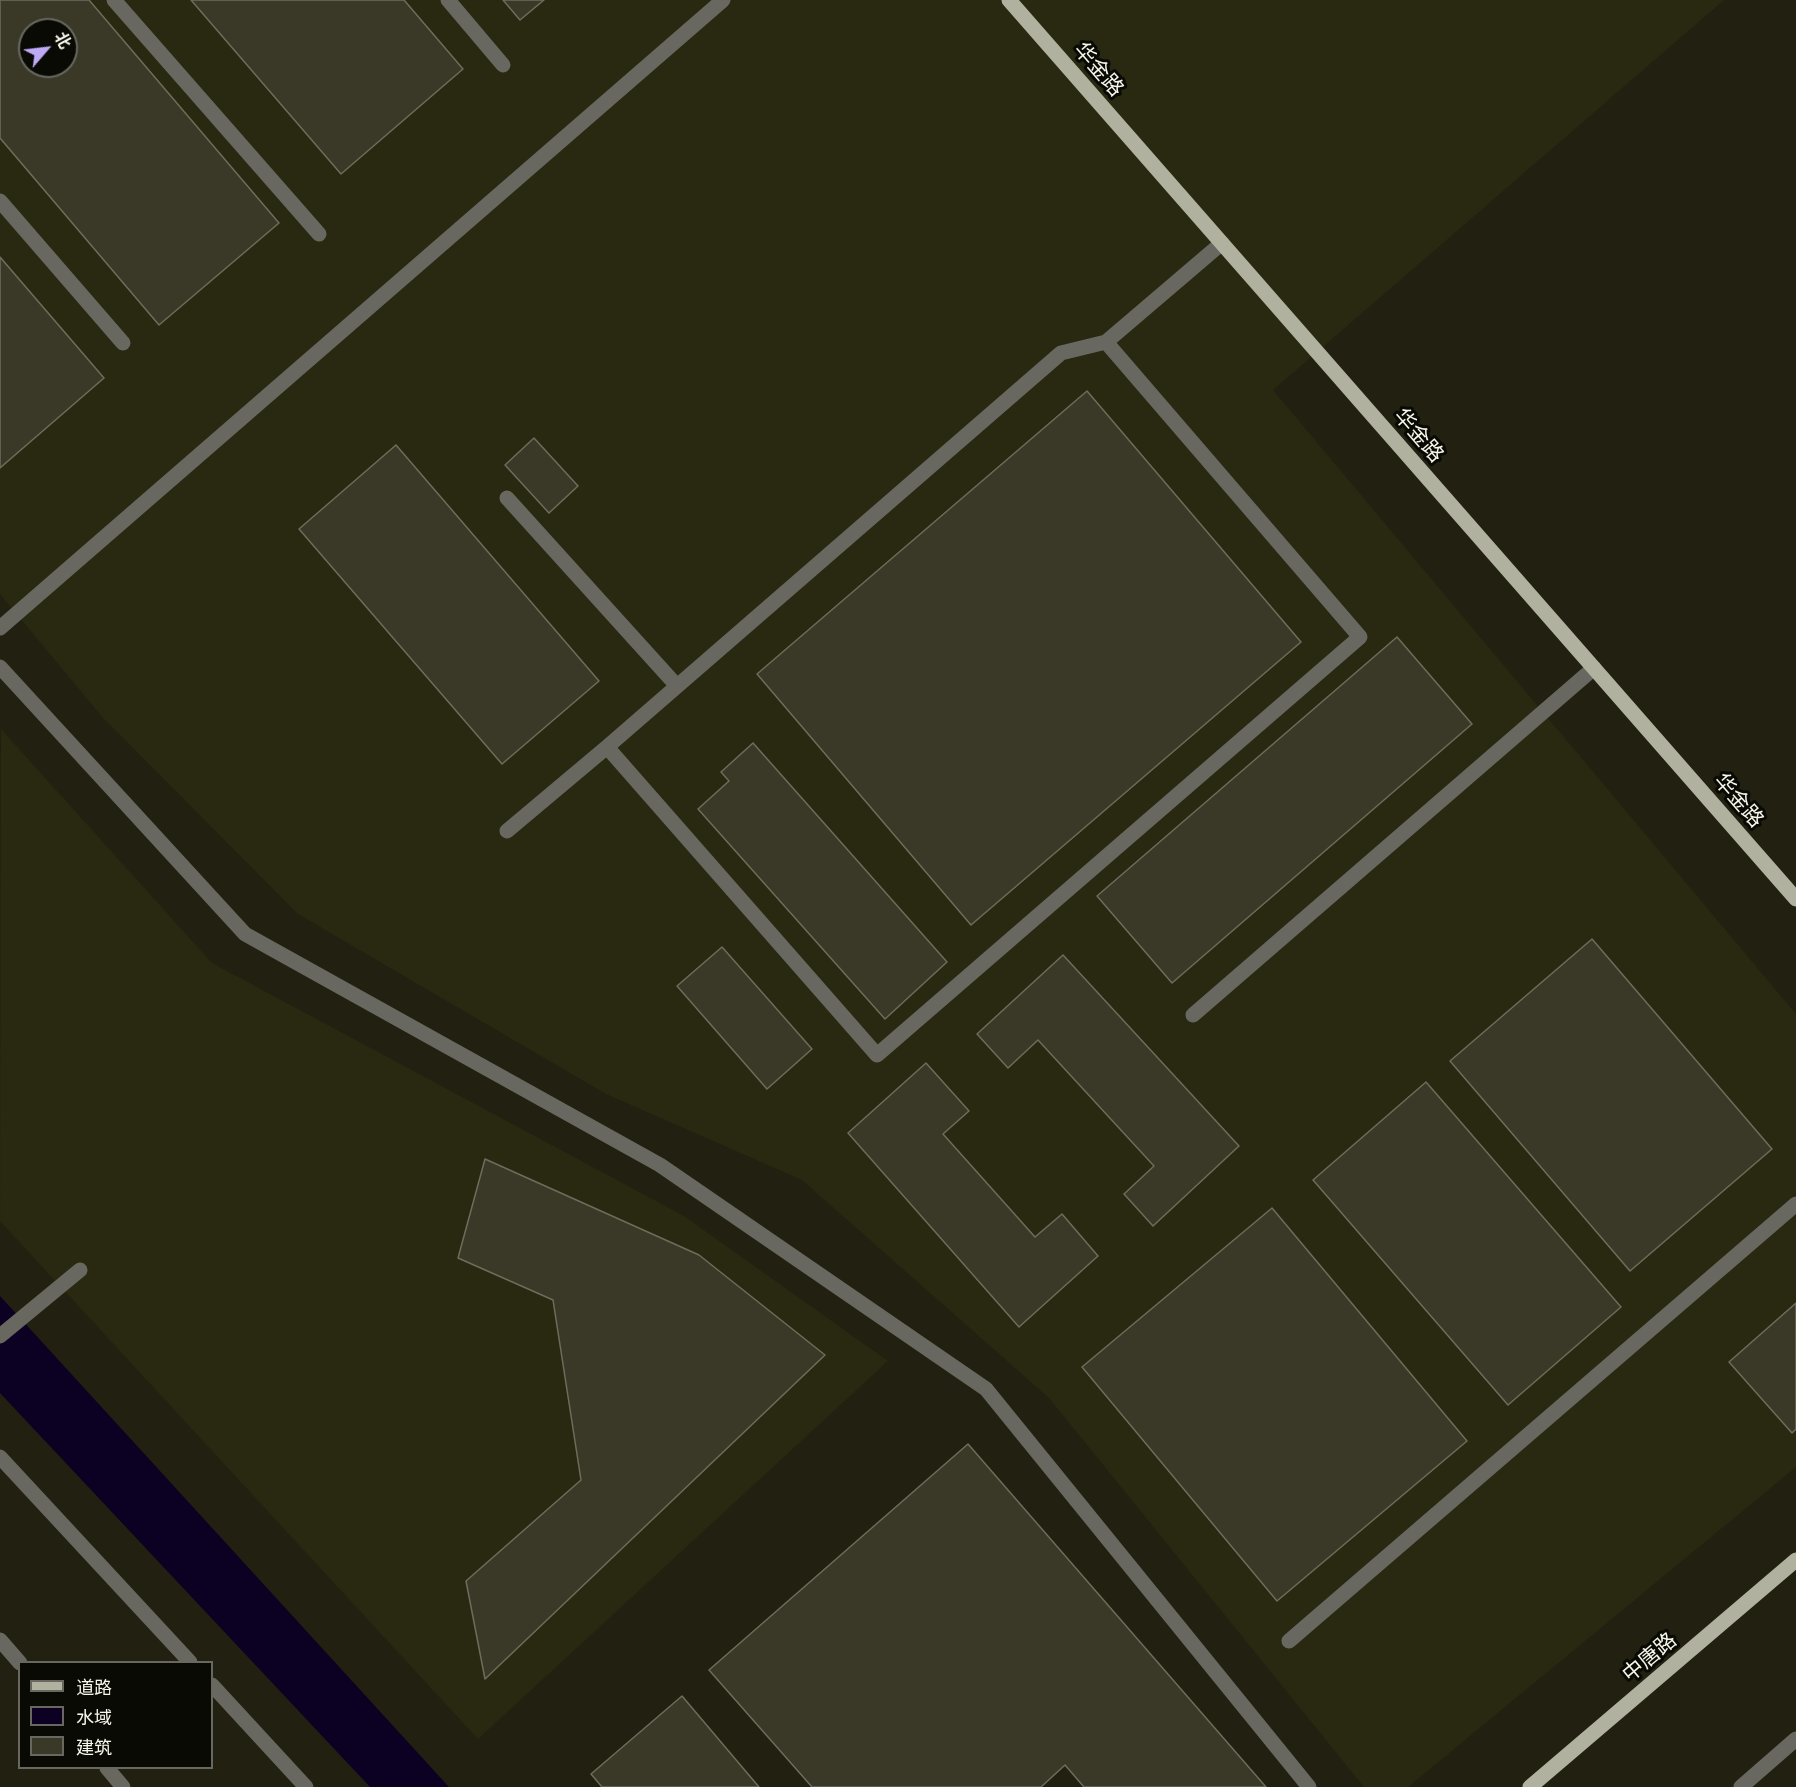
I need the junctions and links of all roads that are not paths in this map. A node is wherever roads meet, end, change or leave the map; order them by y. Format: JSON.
{"nodes":[{"id":1,"x":114,"y":0,"type":"edge"},
{"id":2,"x":447,"y":0,"type":"edge"},
{"id":3,"x":723,"y":0,"type":"edge"},
{"id":4,"x":1009,"y":0,"type":"edge"},
{"id":5,"x":503,"y":65,"type":"dead end"},
{"id":6,"x":0,"y":201,"type":"edge"},
{"id":7,"x":320,"y":234,"type":"dead end"},
{"id":8,"x":1222,"y":243,"type":"junction"},
{"id":9,"x":1106,"y":342,"type":"junction"},
{"id":10,"x":123,"y":343,"type":"dead end"},
{"id":11,"x":507,"y":498,"type":"dead end"},
{"id":12,"x":0,"y":628,"type":"edge"},
{"id":13,"x":0,"y":667,"type":"edge"},
{"id":14,"x":1594,"y":669,"type":"junction"},
{"id":15,"x":677,"y":686,"type":"junction"},
{"id":16,"x":607,"y":747,"type":"junction"},
{"id":17,"x":507,"y":831,"type":"dead end"},
{"id":18,"x":1796,"y":899,"type":"edge"},
{"id":19,"x":1193,"y":1015,"type":"dead end"},
{"id":20,"x":1796,"y":1204,"type":"edge"},
{"id":21,"x":80,"y":1270,"type":"dead end"},
{"id":22,"x":0,"y":1336,"type":"edge"},
{"id":23,"x":0,"y":1457,"type":"edge"},
{"id":24,"x":1796,"y":1560,"type":"edge"},
{"id":25,"x":0,"y":1640,"type":"edge"},
{"id":26,"x":1289,"y":1641,"type":"dead end"},
{"id":27,"x":18,"y":1661,"type":"edge"},
{"id":28,"x":189,"y":1661,"type":"edge"},
{"id":29,"x":213,"y":1686,"type":"edge"},
{"id":30,"x":1796,"y":1739,"type":"edge"},
{"id":31,"x":109,"y":1769,"type":"edge"},
{"id":32,"x":123,"y":1787,"type":"edge"},
{"id":33,"x":306,"y":1787,"type":"edge"},
{"id":34,"x":1310,"y":1787,"type":"edge"},
{"id":35,"x":1530,"y":1787,"type":"edge"},
{"id":36,"x":1741,"y":1787,"type":"edge"}],
"edges":[{"from":1,"to":7,"type":"street"},
{"from":2,"to":5,"type":"street"},
{"from":3,"to":12,"type":"street"},
{"from":4,"to":8,"type":"main road","name":"华金路"},
{"from":6,"to":10,"type":"street"},
{"from":8,"to":9,"type":"street"},
{"from":8,"to":14,"type":"main road","name":"华金路"},
{"from":9,"to":15,"type":"street"},
{"from":9,"to":16,"type":"street"},
{"from":11,"to":15,"type":"street"},
{"from":13,"to":34,"type":"street"},
{"from":14,"to":18,"type":"main road","name":"华金路"},
{"from":14,"to":19,"type":"street"},
{"from":15,"to":16,"type":"street"},
{"from":16,"to":17,"type":"street"},
{"from":20,"to":26,"type":"street"},
{"from":21,"to":22,"type":"street"},
{"from":23,"to":28,"type":"street"},
{"from":24,"to":35,"type":"main road","name":"中唐路"},
{"from":25,"to":27,"type":"street"},
{"from":29,"to":33,"type":"street"},
{"from":30,"to":36,"type":"street"},
{"from":31,"to":32,"type":"street"}]}
